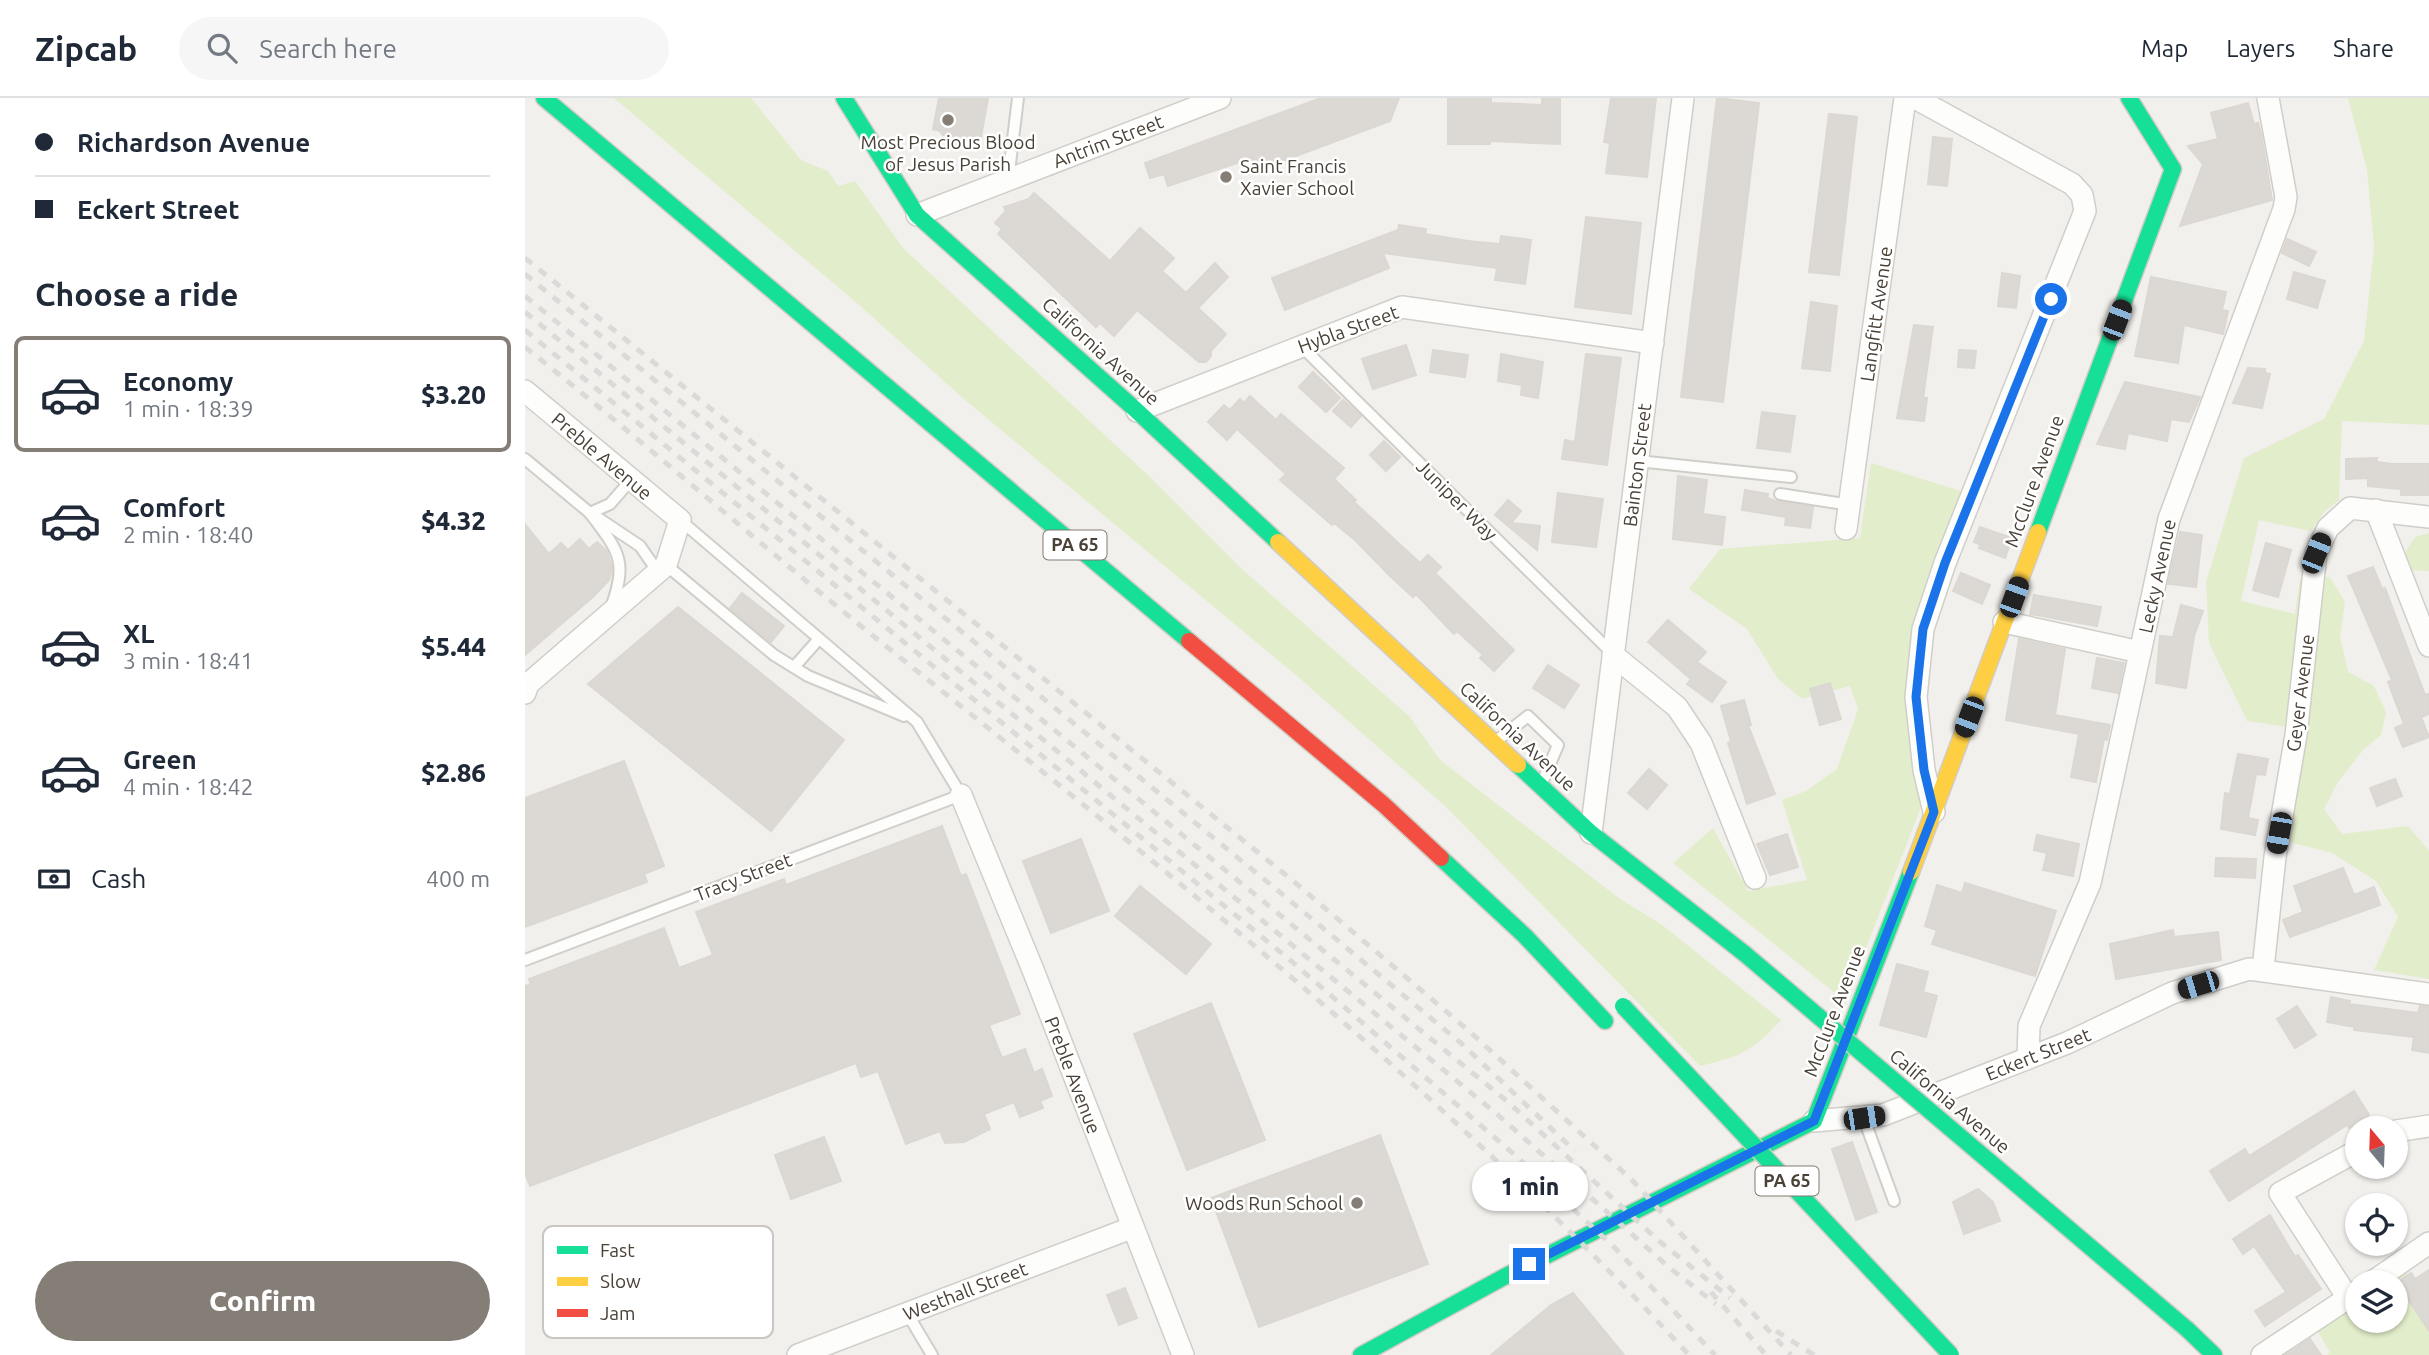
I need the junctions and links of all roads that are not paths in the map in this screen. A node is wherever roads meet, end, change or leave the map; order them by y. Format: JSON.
{"nodes":[{"id":1,"x":544,"y":98,"type":"edge"},
{"id":2,"x":844,"y":98,"type":"edge"},
{"id":3,"x":1018,"y":98,"type":"edge"},
{"id":4,"x":1220,"y":98,"type":"edge"},
{"id":5,"x":1683,"y":98,"type":"edge"},
{"id":6,"x":1905,"y":98,"type":"edge"},
{"id":7,"x":1915,"y":98,"type":"edge"},
{"id":8,"x":2129,"y":98,"type":"edge"},
{"id":9,"x":2268,"y":98,"type":"edge"},
{"id":10,"x":1008,"y":180,"type":"junction"},
{"id":11,"x":917,"y":215,"type":"junction"},
{"id":12,"x":1653,"y":343,"type":"junction"},
{"id":13,"x":1301,"y":346,"type":"junction"},
{"id":14,"x":525,"y":391,"type":"edge"},
{"id":15,"x":1137,"y":411,"type":"junction"},
{"id":16,"x":525,"y":459,"type":"edge"},
{"id":17,"x":1638,"y":461,"type":"junction"},
{"id":18,"x":1791,"y":477,"type":"dead end"},
{"id":19,"x":631,"y":480,"type":"junction"},
{"id":20,"x":1780,"y":494,"type":"dead end"},
{"id":21,"x":1850,"y":505,"type":"junction"},
{"id":22,"x":2376,"y":510,"type":"junction"},
{"id":23,"x":590,"y":513,"type":"junction"},
{"id":24,"x":2429,"y":517,"type":"edge"},
{"id":25,"x":680,"y":520,"type":"junction"},
{"id":26,"x":1846,"y":529,"type":"dead end"},
{"id":27,"x":662,"y":568,"type":"junction"},
{"id":28,"x":608,"y":615,"type":"junction"},
{"id":29,"x":2004,"y":622,"type":"junction"},
{"id":30,"x":818,"y":640,"type":"junction"},
{"id":31,"x":2429,"y":646,"type":"edge"},
{"id":32,"x":2140,"y":652,"type":"junction"},
{"id":33,"x":1613,"y":655,"type":"junction"},
{"id":34,"x":794,"y":667,"type":"junction"},
{"id":35,"x":526,"y":687,"type":"edge"},
{"id":36,"x":917,"y":722,"type":"junction"},
{"id":37,"x":1495,"y":743,"type":"junction"},
{"id":38,"x":1541,"y":786,"type":"junction"},
{"id":39,"x":961,"y":795,"type":"junction"},
{"id":40,"x":1934,"y":812,"type":"junction"},
{"id":41,"x":1591,"y":833,"type":"junction"},
{"id":42,"x":1755,"y":878,"type":"dead end"},
{"id":43,"x":525,"y":960,"type":"edge"},
{"id":44,"x":2263,"y":969,"type":"junction"},
{"id":45,"x":2429,"y":994,"type":"edge"},
{"id":46,"x":1618,"y":1001,"type":"dead end"},
{"id":47,"x":1610,"y":1026,"type":"dead end"},
{"id":48,"x":2028,"y":1058,"type":"junction"},
{"id":49,"x":1864,"y":1118,"type":"junction"},
{"id":50,"x":1814,"y":1121,"type":"junction"},
{"id":51,"x":2429,"y":1126,"type":"edge"},
{"id":52,"x":2408,"y":1129,"type":"edge"},
{"id":53,"x":1719,"y":1143,"type":"dead end"},
{"id":54,"x":2345,"y":1158,"type":"edge"},
{"id":55,"x":1748,"y":1173,"type":"dead end"},
{"id":56,"x":1894,"y":1201,"type":"dead end"},
{"id":57,"x":1131,"y":1228,"type":"junction"},
{"id":58,"x":2429,"y":1243,"type":"edge"},
{"id":59,"x":2390,"y":1270,"type":"edge"},
{"id":60,"x":2345,"y":1284,"type":"edge"},
{"id":61,"x":2345,"y":1300,"type":"edge"},
{"id":62,"x":907,"y":1313,"type":"junction"},
{"id":63,"x":799,"y":1355,"type":"edge"},
{"id":64,"x":932,"y":1355,"type":"edge"},
{"id":65,"x":1183,"y":1355,"type":"edge"},
{"id":66,"x":1361,"y":1355,"type":"edge"},
{"id":67,"x":1951,"y":1355,"type":"edge"},
{"id":68,"x":2214,"y":1355,"type":"edge"},
{"id":69,"x":2262,"y":1355,"type":"edge"}],
"edges":[{"from":1,"to":47,"type":"main road","number":"PA 65"},
{"from":2,"to":11,"type":"main road","name":"California Avenue"},
{"from":3,"to":10,"type":"lane"},
{"from":4,"to":10,"type":"street","name":"Antrim Street"},
{"from":5,"to":12,"type":"street","name":"Bainton Street"},
{"from":6,"to":21,"type":"street","name":"Langfitt Avenue"},
{"from":7,"to":40,"type":"street"},
{"from":8,"to":29,"type":"main road","name":"McClure Avenue"},
{"from":9,"to":32,"type":"street","name":"Lecky Avenue"},
{"from":10,"to":11,"type":"street","name":"Antrim Street"},
{"from":11,"to":15,"type":"main road","name":"California Avenue"},
{"from":12,"to":13,"type":"street","name":"Hybla Street"},
{"from":12,"to":17,"type":"street","name":"Bainton Street"},
{"from":13,"to":15,"type":"street","name":"Hybla Street"},
{"from":13,"to":33,"type":"lane","name":"Juniper Way"},
{"from":14,"to":19,"type":"street","name":"Preble Avenue"},
{"from":15,"to":37,"type":"main road","name":"California Avenue"},
{"from":16,"to":23,"type":"lane"},
{"from":17,"to":18,"type":"lane"},
{"from":17,"to":33,"type":"street","name":"Bainton Street"},
{"from":19,"to":23,"type":"lane"},
{"from":19,"to":25,"type":"street","name":"Preble Avenue"},
{"from":20,"to":21,"type":"lane"},
{"from":21,"to":26,"type":"street","name":"Langfitt Avenue"},
{"from":22,"to":24,"type":"street","name":"Geyer Avenue"},
{"from":22,"to":31,"type":"street"},
{"from":22,"to":44,"type":"street","name":"Geyer Avenue"},
{"from":23,"to":27,"type":"lane"},
{"from":23,"to":28,"type":"lane"},
{"from":25,"to":27,"type":"street"},
{"from":25,"to":30,"type":"lane"},
{"from":27,"to":28,"type":"street"},
{"from":27,"to":34,"type":"lane"},
{"from":28,"to":35,"type":"street"},
{"from":29,"to":32,"type":"street"},
{"from":29,"to":40,"type":"main road","name":"McClure Avenue"},
{"from":30,"to":34,"type":"lane"},
{"from":30,"to":36,"type":"lane"},
{"from":32,"to":48,"type":"street","name":"Lecky Avenue"},
{"from":33,"to":41,"type":"street","name":"Bainton Street"},
{"from":33,"to":42,"type":"street"},
{"from":34,"to":36,"type":"lane"},
{"from":36,"to":39,"type":"lane"},
{"from":37,"to":38,"type":"main road","name":"California Avenue"},
{"from":37,"to":38,"type":"lane"},
{"from":38,"to":41,"type":"main road","name":"California Avenue"},
{"from":39,"to":43,"type":"lane","name":"Tracy Street"},
{"from":39,"to":57,"type":"street","name":"Preble Avenue"},
{"from":40,"to":50,"type":"main road","name":"McClure Avenue"},
{"from":41,"to":68,"type":"main road","name":"California Avenue","bridge":true},
{"from":44,"to":45,"type":"street","name":"Eckert Street"},
{"from":44,"to":48,"type":"street","name":"Eckert Street"},
{"from":46,"to":67,"type":"main road","number":"PA 65","bridge":true},
{"from":48,"to":49,"type":"street","name":"Eckert Street"},
{"from":49,"to":50,"type":"street","name":"Eckert Street"},
{"from":49,"to":56,"type":"lane"},
{"from":50,"to":66,"type":"main road","name":"Eckert Street"},
{"from":51,"to":52,"type":"street"},
{"from":53,"to":55,"type":"main road","number":"PA 65"},
{"from":54,"to":60,"type":"street"},
{"from":57,"to":62,"type":"street","name":"Westhall Street"},
{"from":57,"to":65,"type":"street","name":"Preble Avenue"},
{"from":58,"to":59,"type":"street"},
{"from":61,"to":69,"type":"street"},
{"from":62,"to":63,"type":"street","name":"Westhall Street"},
{"from":62,"to":64,"type":"lane"}]}
